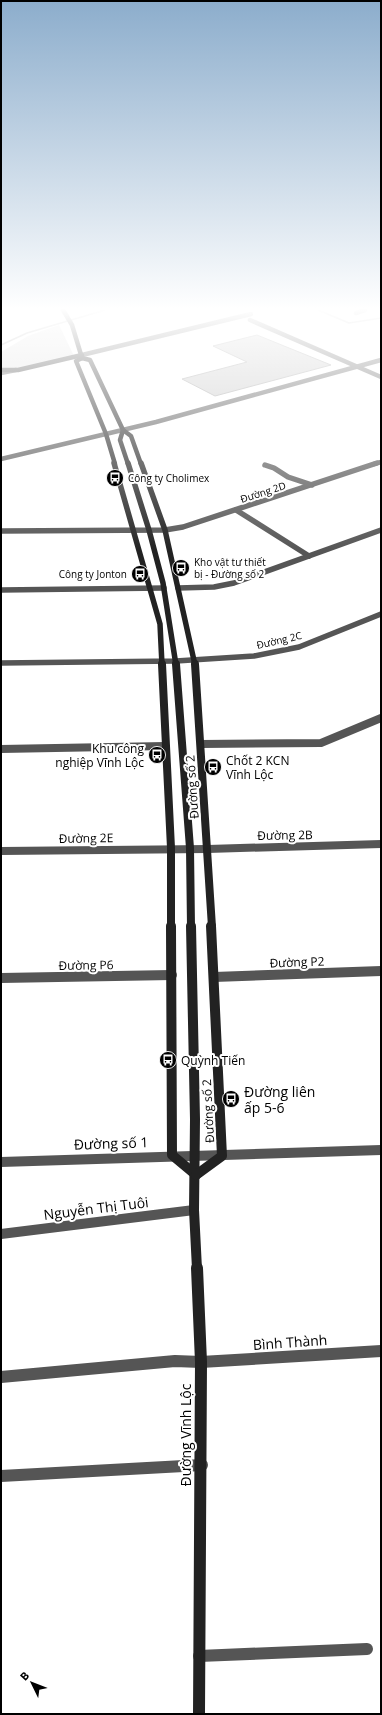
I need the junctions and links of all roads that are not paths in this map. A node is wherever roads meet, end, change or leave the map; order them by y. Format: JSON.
{"nodes":[{"id":1,"x":88,"y":390,"type":"edge"},
{"id":2,"x":104,"y":390,"type":"edge"},
{"id":3,"x":272,"y":390,"type":"edge"},
{"id":4,"x":123,"y":430,"type":"junction"},
{"id":5,"x":106,"y":434,"type":"junction"},
{"id":6,"x":120,"y":440,"type":"junction"},
{"id":7,"x":1,"y":459,"type":"edge"},
{"id":8,"x":381,"y":462,"type":"edge"},
{"id":9,"x":265,"y":465,"type":"dead end"},
{"id":10,"x":312,"y":485,"type":"junction"},
{"id":11,"x":236,"y":510,"type":"junction"},
{"id":12,"x":134,"y":529,"type":"junction"},
{"id":13,"x":149,"y":530,"type":"junction"},
{"id":14,"x":165,"y":530,"type":"junction"},
{"id":15,"x":381,"y":530,"type":"edge"},
{"id":16,"x":1,"y":532,"type":"edge"},
{"id":17,"x":309,"y":556,"type":"junction"},
{"id":18,"x":150,"y":588,"type":"junction"},
{"id":19,"x":164,"y":588,"type":"junction"},
{"id":20,"x":178,"y":588,"type":"junction"},
{"id":21,"x":1,"y":590,"type":"edge"},
{"id":22,"x":381,"y":614,"type":"edge"},
{"id":23,"x":195,"y":660,"type":"junction"},
{"id":24,"x":161,"y":661,"type":"junction"},
{"id":25,"x":176,"y":661,"type":"junction"},
{"id":26,"x":1,"y":663,"type":"edge"},
{"id":27,"x":381,"y":718,"type":"edge"},
{"id":28,"x":201,"y":744,"type":"junction"},
{"id":29,"x":165,"y":746,"type":"junction"},
{"id":30,"x":1,"y":749,"type":"edge"},
{"id":31,"x":381,"y":844,"type":"edge"},
{"id":32,"x":171,"y":848,"type":"junction"},
{"id":33,"x":190,"y":848,"type":"junction"},
{"id":34,"x":208,"y":849,"type":"junction"},
{"id":35,"x":1,"y":851,"type":"edge"},
{"id":36,"x":381,"y":971,"type":"edge"},
{"id":37,"x":172,"y":975,"type":"junction"},
{"id":38,"x":214,"y":977,"type":"junction"},
{"id":39,"x":1,"y":978,"type":"edge"},
{"id":40,"x":381,"y":1150,"type":"edge"},
{"id":41,"x":172,"y":1155,"type":"junction"},
{"id":42,"x":193,"y":1156,"type":"junction"},
{"id":43,"x":222,"y":1156,"type":"junction"},
{"id":44,"x":1,"y":1162,"type":"edge"},
{"id":45,"x":196,"y":1175,"type":"junction"},
{"id":46,"x":194,"y":1210,"type":"junction"},
{"id":47,"x":1,"y":1234,"type":"edge"},
{"id":48,"x":381,"y":1351,"type":"edge"},
{"id":49,"x":201,"y":1362,"type":"junction"},
{"id":50,"x":1,"y":1377,"type":"edge"},
{"id":51,"x":202,"y":1465,"type":"junction"},
{"id":52,"x":1,"y":1476,"type":"edge"},
{"id":53,"x":367,"y":1649,"type":"dead end"},
{"id":54,"x":200,"y":1656,"type":"junction"},
{"id":55,"x":199,"y":1714,"type":"edge"}],
"edges":[{"from":1,"to":5,"type":"main road","name":"Đường số 2"},
{"from":2,"to":4,"type":"main road","name":"Đường số 2"},
{"from":3,"to":4,"type":"street"},
{"from":4,"to":5,"type":"street"},
{"from":4,"to":6,"type":"main road"},
{"from":4,"to":14,"type":"main road","name":"Đường số 2"},
{"from":5,"to":6,"type":"main road"},
{"from":5,"to":7,"type":"street"},
{"from":5,"to":12,"type":"main road","name":"Đường số 2"},
{"from":6,"to":13,"type":"main road","name":"Đường số 2"},
{"from":8,"to":10,"type":"street","name":"Đường 2D"},
{"from":9,"to":10,"type":"street"},
{"from":10,"to":11,"type":"street","name":"Đường 2D"},
{"from":11,"to":14,"type":"street","name":"Đường 2D"},
{"from":11,"to":17,"type":"street"},
{"from":12,"to":13,"type":"street","name":"Đường 2D"},
{"from":12,"to":16,"type":"street","name":"Đường 2D"},
{"from":12,"to":18,"type":"main road","name":"Đường số 2"},
{"from":13,"to":14,"type":"street","name":"Đường 2D"},
{"from":13,"to":19,"type":"main road","name":"Đường số 2"},
{"from":14,"to":20,"type":"main road","name":"Đường số 2"},
{"from":15,"to":17,"type":"street"},
{"from":17,"to":20,"type":"street"},
{"from":18,"to":19,"type":"street"},
{"from":18,"to":21,"type":"street"},
{"from":18,"to":24,"type":"main road","name":"Đường số 2"},
{"from":19,"to":25,"type":"main road","name":"Đường số 2"},
{"from":20,"to":23,"type":"main road","name":"Đường số 2"},
{"from":22,"to":23,"type":"street","name":"Đường 2C"},
{"from":23,"to":25,"type":"street","name":"Đường 2C"},
{"from":23,"to":28,"type":"main road","name":"Đường số 2"},
{"from":24,"to":25,"type":"street","name":"Đường 2C"},
{"from":24,"to":26,"type":"street","name":"Đường 2C"},
{"from":24,"to":29,"type":"main road","name":"Đường số 2"},
{"from":25,"to":33,"type":"main road","name":"Đường số 2"},
{"from":27,"to":28,"type":"street"},
{"from":28,"to":34,"type":"main road","name":"Đường số 2"},
{"from":29,"to":30,"type":"street"},
{"from":29,"to":32,"type":"main road","name":"Đường số 2"},
{"from":31,"to":34,"type":"street","name":"Đường 2B"},
{"from":32,"to":33,"type":"street","name":"Đường 2E"},
{"from":32,"to":35,"type":"street","name":"Đường 2E"},
{"from":32,"to":37,"type":"main road","name":"Đường số 2"},
{"from":33,"to":34,"type":"street","name":"Đường 2B"},
{"from":33,"to":42,"type":"main road","name":"Đường số 2"},
{"from":34,"to":38,"type":"main road","name":"Đường số 2"},
{"from":36,"to":38,"type":"street","name":"Đường P2"},
{"from":37,"to":39,"type":"street","name":"Đường P6"},
{"from":37,"to":41,"type":"main road","name":"Đường số 2"},
{"from":38,"to":43,"type":"main road","name":"Đường số 2"},
{"from":40,"to":43,"type":"street","name":"Đường số 1"},
{"from":41,"to":42,"type":"street","name":"Đường số 1"},
{"from":41,"to":44,"type":"street","name":"Đường số 1"},
{"from":41,"to":45,"type":"main road"},
{"from":42,"to":43,"type":"street","name":"Đường số 1"},
{"from":42,"to":45,"type":"main road","name":"Đường Vĩnh Lộc"},
{"from":43,"to":45,"type":"main road","name":"Đường số 2"},
{"from":45,"to":46,"type":"main road","name":"Đường Vĩnh Lộc"},
{"from":46,"to":47,"type":"street","name":"Nguyễn Thị Tuôi"},
{"from":46,"to":49,"type":"main road","name":"Đường Vĩnh Lộc"},
{"from":48,"to":49,"type":"street","name":"Bình Thành"},
{"from":49,"to":50,"type":"street","name":"Bình Thành"},
{"from":49,"to":51,"type":"main road","name":"Đường Vĩnh Lộc"},
{"from":51,"to":52,"type":"street"},
{"from":51,"to":54,"type":"main road","name":"Đường Vĩnh Lộc"},
{"from":53,"to":54,"type":"street"},
{"from":54,"to":55,"type":"main road","name":"Đường Vĩnh Lộc"}]}
